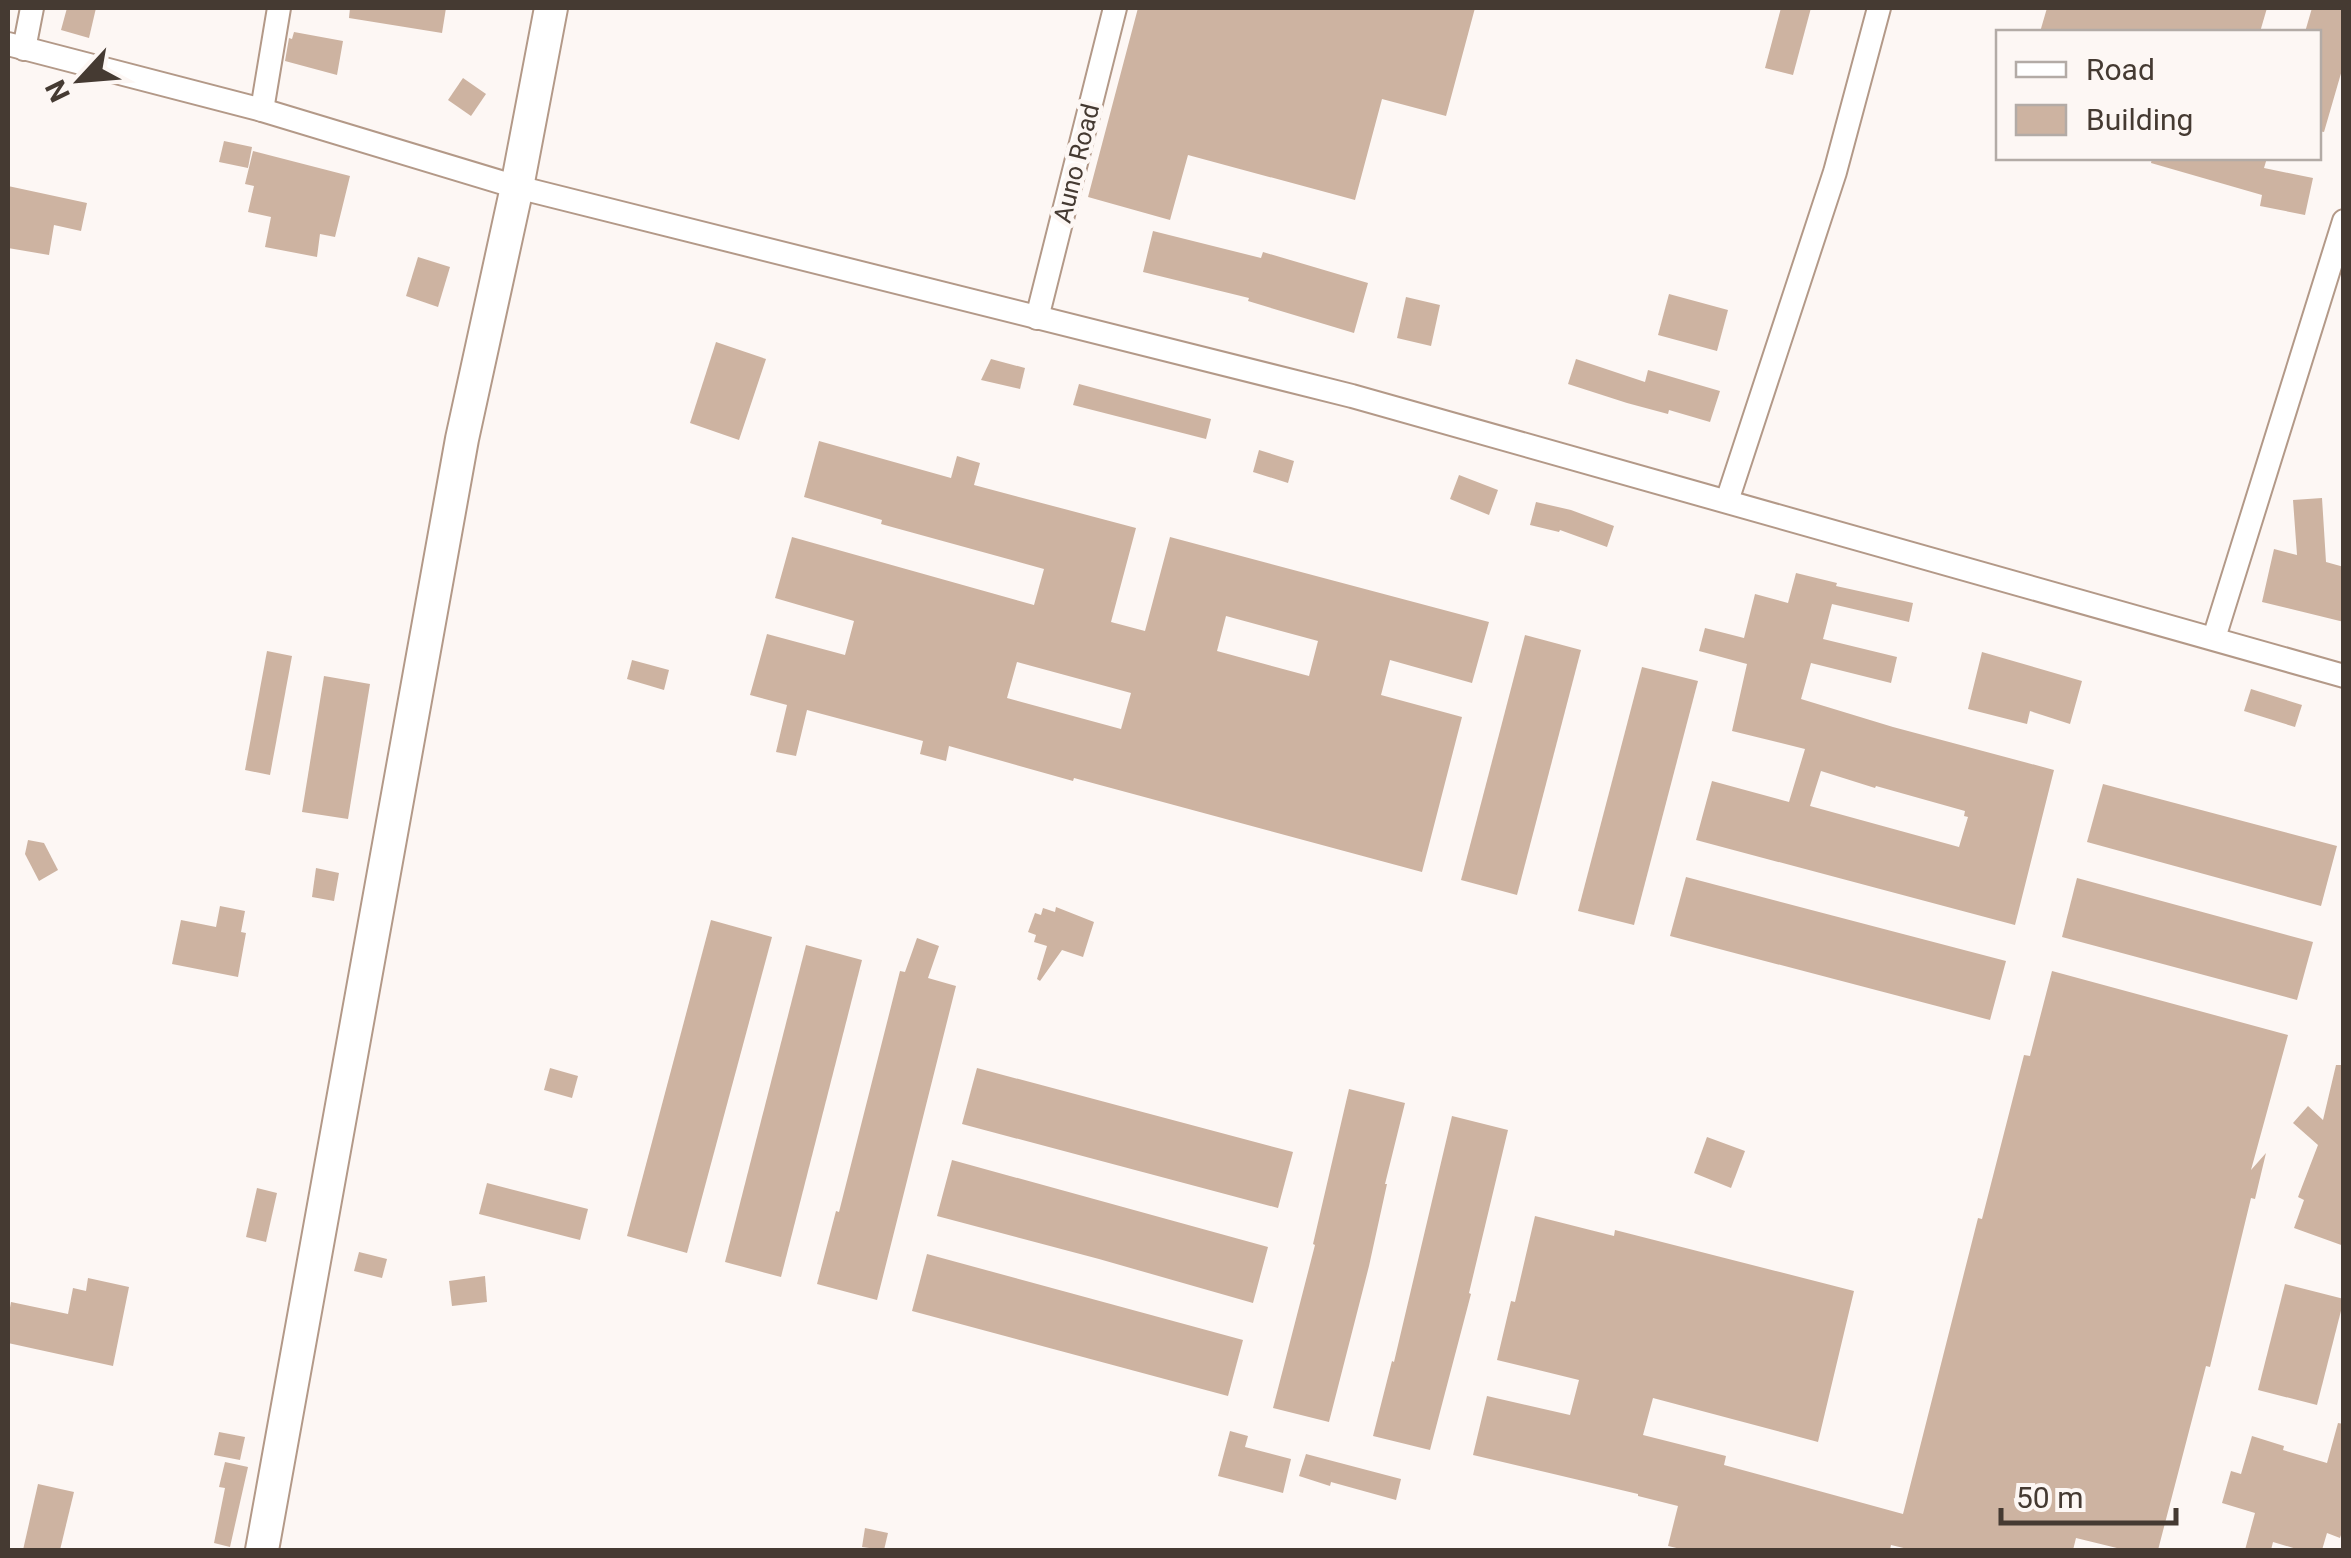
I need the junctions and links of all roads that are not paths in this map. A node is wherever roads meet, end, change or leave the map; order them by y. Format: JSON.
{"nodes":[{"id":1,"x":32,"y":8,"type":"edge"},
{"id":2,"x":279,"y":8,"type":"edge"},
{"id":3,"x":551,"y":8,"type":"edge"},
{"id":4,"x":1115,"y":8,"type":"edge"},
{"id":5,"x":1879,"y":8,"type":"edge"},
{"id":6,"x":16,"y":47,"type":"edge"},
{"id":7,"x":262,"y":110,"type":"junction"},
{"id":8,"x":517,"y":187,"type":"junction"},
{"id":9,"x":2344,"y":222,"type":"edge"},
{"id":10,"x":1036,"y":318,"type":"junction"},
{"id":11,"x":1727,"y":502,"type":"junction"},
{"id":12,"x":2214,"y":638,"type":"junction"},
{"id":13,"x":2344,"y":676,"type":"edge"},
{"id":14,"x":262,"y":1550,"type":"edge"}],
"edges":[{"from":1,"to":6,"type":"street"},
{"from":2,"to":7,"type":"street"},
{"from":3,"to":8,"type":"street"},
{"from":4,"to":10,"type":"street","name":"Auno Road"},
{"from":5,"to":11,"type":"street"},
{"from":6,"to":7,"type":"street"},
{"from":7,"to":8,"type":"street"},
{"from":8,"to":10,"type":"street"},
{"from":8,"to":14,"type":"street"},
{"from":9,"to":12,"type":"street"},
{"from":10,"to":11,"type":"street"},
{"from":11,"to":12,"type":"street"},
{"from":12,"to":13,"type":"street"}]}
